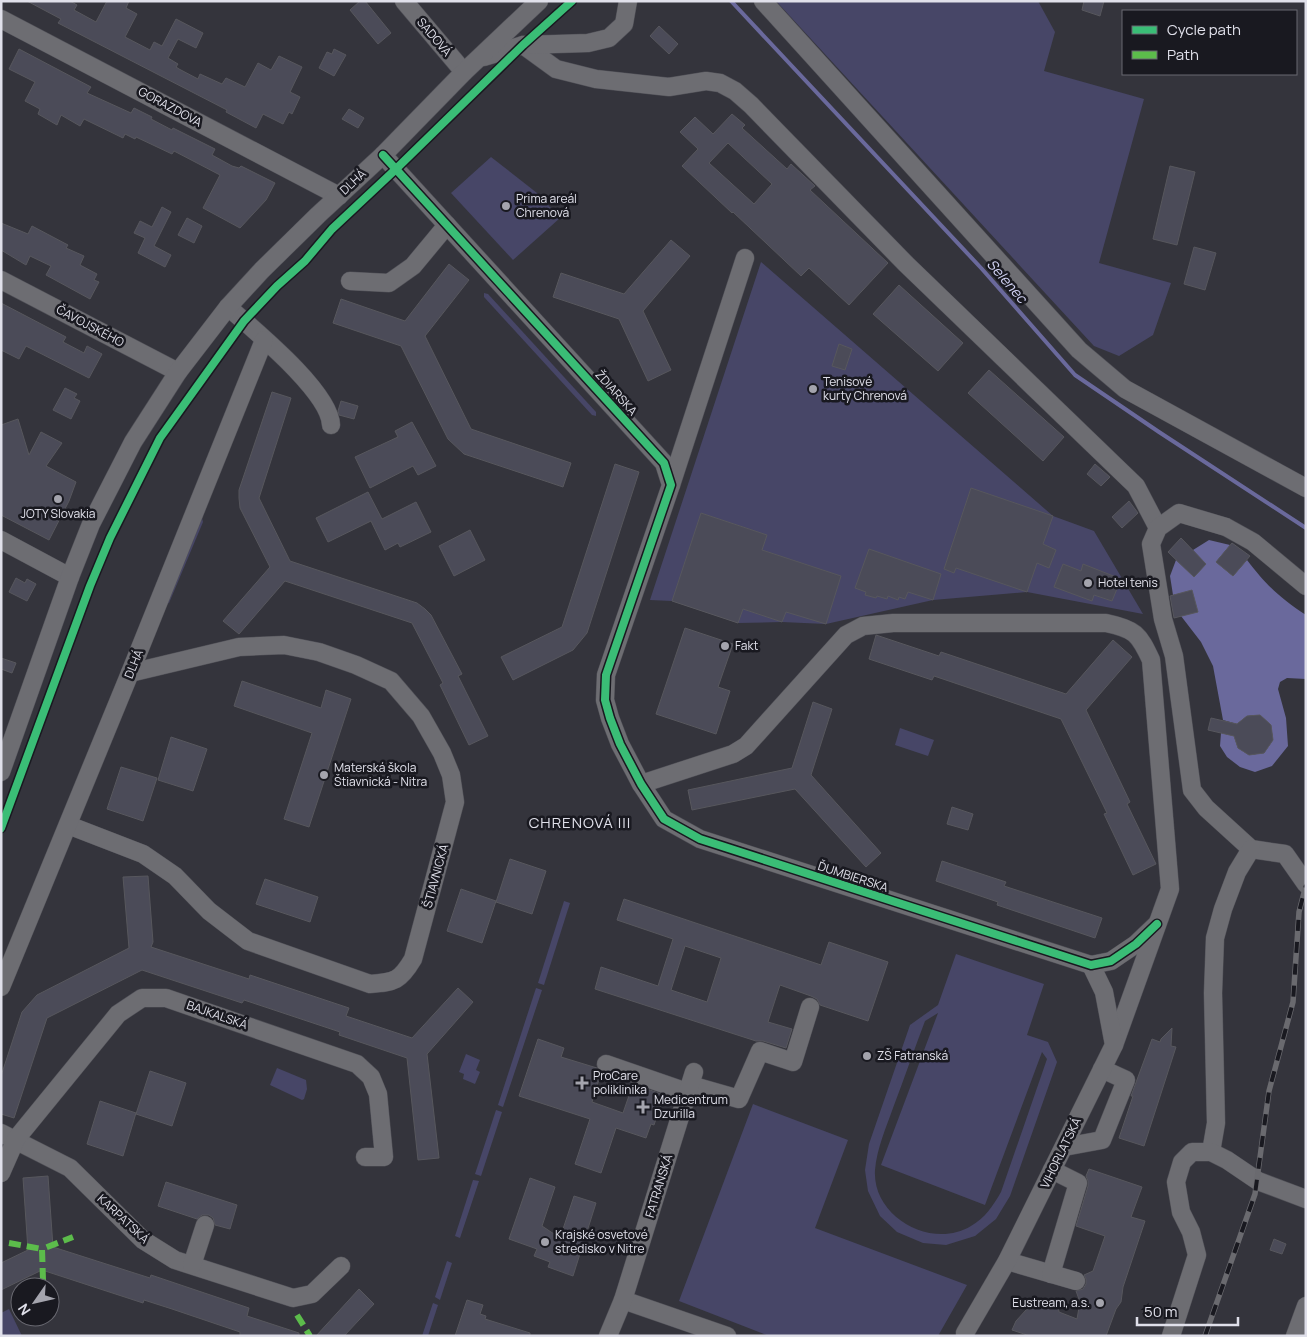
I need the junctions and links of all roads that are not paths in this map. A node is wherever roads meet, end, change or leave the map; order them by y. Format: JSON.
{"nodes":[{"id":1,"x":404,"y":1,"type":"edge"},
{"id":2,"x":539,"y":1,"type":"edge"},
{"id":3,"x":628,"y":1,"type":"edge"},
{"id":4,"x":763,"y":1,"type":"edge"},
{"id":5,"x":1,"y":19,"type":"edge"},
{"id":6,"x":523,"y":45,"type":"junction"},
{"id":7,"x":479,"y":59,"type":"junction"},
{"id":8,"x":464,"y":72,"type":"junction"},
{"id":9,"x":383,"y":154,"type":"junction"},
{"id":10,"x":339,"y":196,"type":"junction"},
{"id":11,"x":447,"y":225,"type":"junction"},
{"id":12,"x":745,"y":258,"type":"dead end"},
{"id":13,"x":1,"y":280,"type":"edge"},
{"id":14,"x":350,"y":281,"type":"dead end"},
{"id":15,"x":228,"y":307,"type":"junction"},
{"id":16,"x":264,"y":340,"type":"junction"},
{"id":17,"x":178,"y":372,"type":"junction"},
{"id":18,"x":331,"y":425,"type":"dead end"},
{"id":19,"x":671,"y":485,"type":"junction"},
{"id":20,"x":1306,"y":488,"type":"edge"},
{"id":21,"x":1158,"y":528,"type":"junction"},
{"id":22,"x":1,"y":540,"type":"edge"},
{"id":23,"x":70,"y":577,"type":"junction"},
{"id":24,"x":1306,"y":586,"type":"edge"},
{"id":25,"x":130,"y":673,"type":"junction"},
{"id":26,"x":1,"y":772,"type":"edge"},
{"id":27,"x":641,"y":784,"type":"junction"},
{"id":28,"x":68,"y":825,"type":"junction"},
{"id":29,"x":1251,"y":849,"type":"junction"},
{"id":30,"x":1306,"y":884,"type":"edge"},
{"id":31,"x":1157,"y":924,"type":"junction"},
{"id":32,"x":1091,"y":965,"type":"junction"},
{"id":33,"x":1,"y":987,"type":"edge"},
{"id":34,"x":810,"y":1007,"type":"dead end"},
{"id":35,"x":1114,"y":1044,"type":"junction"},
{"id":36,"x":606,"y":1064,"type":"dead end"},
{"id":37,"x":1102,"y":1070,"type":"junction"},
{"id":38,"x":690,"y":1083,"type":"junction"},
{"id":39,"x":9,"y":1136,"type":"edge"},
{"id":40,"x":1064,"y":1147,"type":"junction"},
{"id":41,"x":1211,"y":1152,"type":"junction"},
{"id":42,"x":365,"y":1157,"type":"dead end"},
{"id":43,"x":1052,"y":1170,"type":"junction"},
{"id":44,"x":1,"y":1173,"type":"edge"},
{"id":45,"x":1306,"y":1199,"type":"edge"},
{"id":46,"x":205,"y":1225,"type":"dead end"},
{"id":47,"x":1007,"y":1261,"type":"junction"},
{"id":48,"x":192,"y":1265,"type":"junction"},
{"id":49,"x":341,"y":1266,"type":"dead end"},
{"id":50,"x":1051,"y":1274,"type":"junction"},
{"id":51,"x":1076,"y":1281,"type":"dead end"},
{"id":52,"x":622,"y":1300,"type":"junction"},
{"id":53,"x":1306,"y":1306,"type":"edge"},
{"id":54,"x":696,"y":1331,"type":"edge"},
{"id":55,"x":966,"y":1335,"type":"edge"},
{"id":56,"x":608,"y":1336,"type":"edge"},
{"id":57,"x":727,"y":1336,"type":"edge"},
{"id":58,"x":1170,"y":1336,"type":"edge"},
{"id":59,"x":1295,"y":1336,"type":"edge"}],
"edges":[{"from":1,"to":8,"type":"street","name":"SADOVÁ"},
{"from":2,"to":7,"type":"street","name":"DLHÁ"},
{"from":3,"to":6,"type":"street","name":"DLHÁ"},
{"from":4,"to":20,"type":"street"},
{"from":5,"to":10,"type":"street","name":"GORAZDOVA"},
{"from":6,"to":7,"type":"street","name":"DLHÁ"},
{"from":6,"to":21,"type":"street"},
{"from":7,"to":8,"type":"street","name":"DLHÁ"},
{"from":8,"to":9,"type":"street","name":"DLHÁ"},
{"from":9,"to":10,"type":"street","name":"DLHÁ"},
{"from":9,"to":11,"type":"street","name":"ŽDIARSKA"},
{"from":10,"to":15,"type":"street","name":"DLHÁ"},
{"from":11,"to":14,"type":"street"},
{"from":11,"to":19,"type":"street","name":"ŽDIARSKA"},
{"from":12,"to":19,"type":"street"},
{"from":13,"to":17,"type":"street","name":"ČAVOJSKÉHO"},
{"from":15,"to":16,"type":"street"},
{"from":15,"to":17,"type":"street","name":"DLHÁ"},
{"from":16,"to":18,"type":"street"},
{"from":16,"to":25,"type":"street","name":"DLHÁ"},
{"from":17,"to":23,"type":"street","name":"DLHÁ"},
{"from":19,"to":27,"type":"street","name":"ĎUMBIERSKA"},
{"from":21,"to":24,"type":"street"},
{"from":21,"to":29,"type":"street"},
{"from":22,"to":23,"type":"street"},
{"from":23,"to":26,"type":"street","name":"DLHÁ"},
{"from":25,"to":28,"type":"street","name":"DLHÁ"},
{"from":25,"to":28,"type":"street","name":"ŠTIAVNICKÁ"},
{"from":27,"to":31,"type":"street"},
{"from":27,"to":32,"type":"street","name":"ĎUMBIERSKA"},
{"from":28,"to":33,"type":"street","name":"DLHÁ"},
{"from":29,"to":30,"type":"street"},
{"from":29,"to":41,"type":"street"},
{"from":31,"to":32,"type":"street"},
{"from":31,"to":35,"type":"street"},
{"from":32,"to":35,"type":"street"},
{"from":34,"to":38,"type":"street"},
{"from":35,"to":37,"type":"street","name":"VIHORLATSKÁ"},
{"from":36,"to":38,"type":"street"},
{"from":37,"to":40,"type":"street","name":"VIHORLATSKÁ"},
{"from":37,"to":40,"type":"street"},
{"from":38,"to":52,"type":"street","name":"FATRANSKÁ"},
{"from":39,"to":42,"type":"street","name":"BAJKALSKÁ"},
{"from":39,"to":44,"type":"street"},
{"from":39,"to":48,"type":"street","name":"KARPATSKÁ"},
{"from":40,"to":43,"type":"street","name":"VIHORLATSKÁ"},
{"from":41,"to":45,"type":"street"},
{"from":41,"to":58,"type":"street"},
{"from":43,"to":47,"type":"street","name":"VIHORLATSKÁ"},
{"from":43,"to":50,"type":"street"},
{"from":46,"to":48,"type":"street"},
{"from":47,"to":50,"type":"street"},
{"from":47,"to":55,"type":"street","name":"VIHORLATSKÁ"},
{"from":48,"to":49,"type":"street","name":"KARPATSKÁ"},
{"from":50,"to":51,"type":"street"},
{"from":52,"to":54,"type":"street"},
{"from":52,"to":56,"type":"street","name":"FATRANSKÁ"},
{"from":53,"to":59,"type":"street"},
{"from":54,"to":57,"type":"street"}]}
